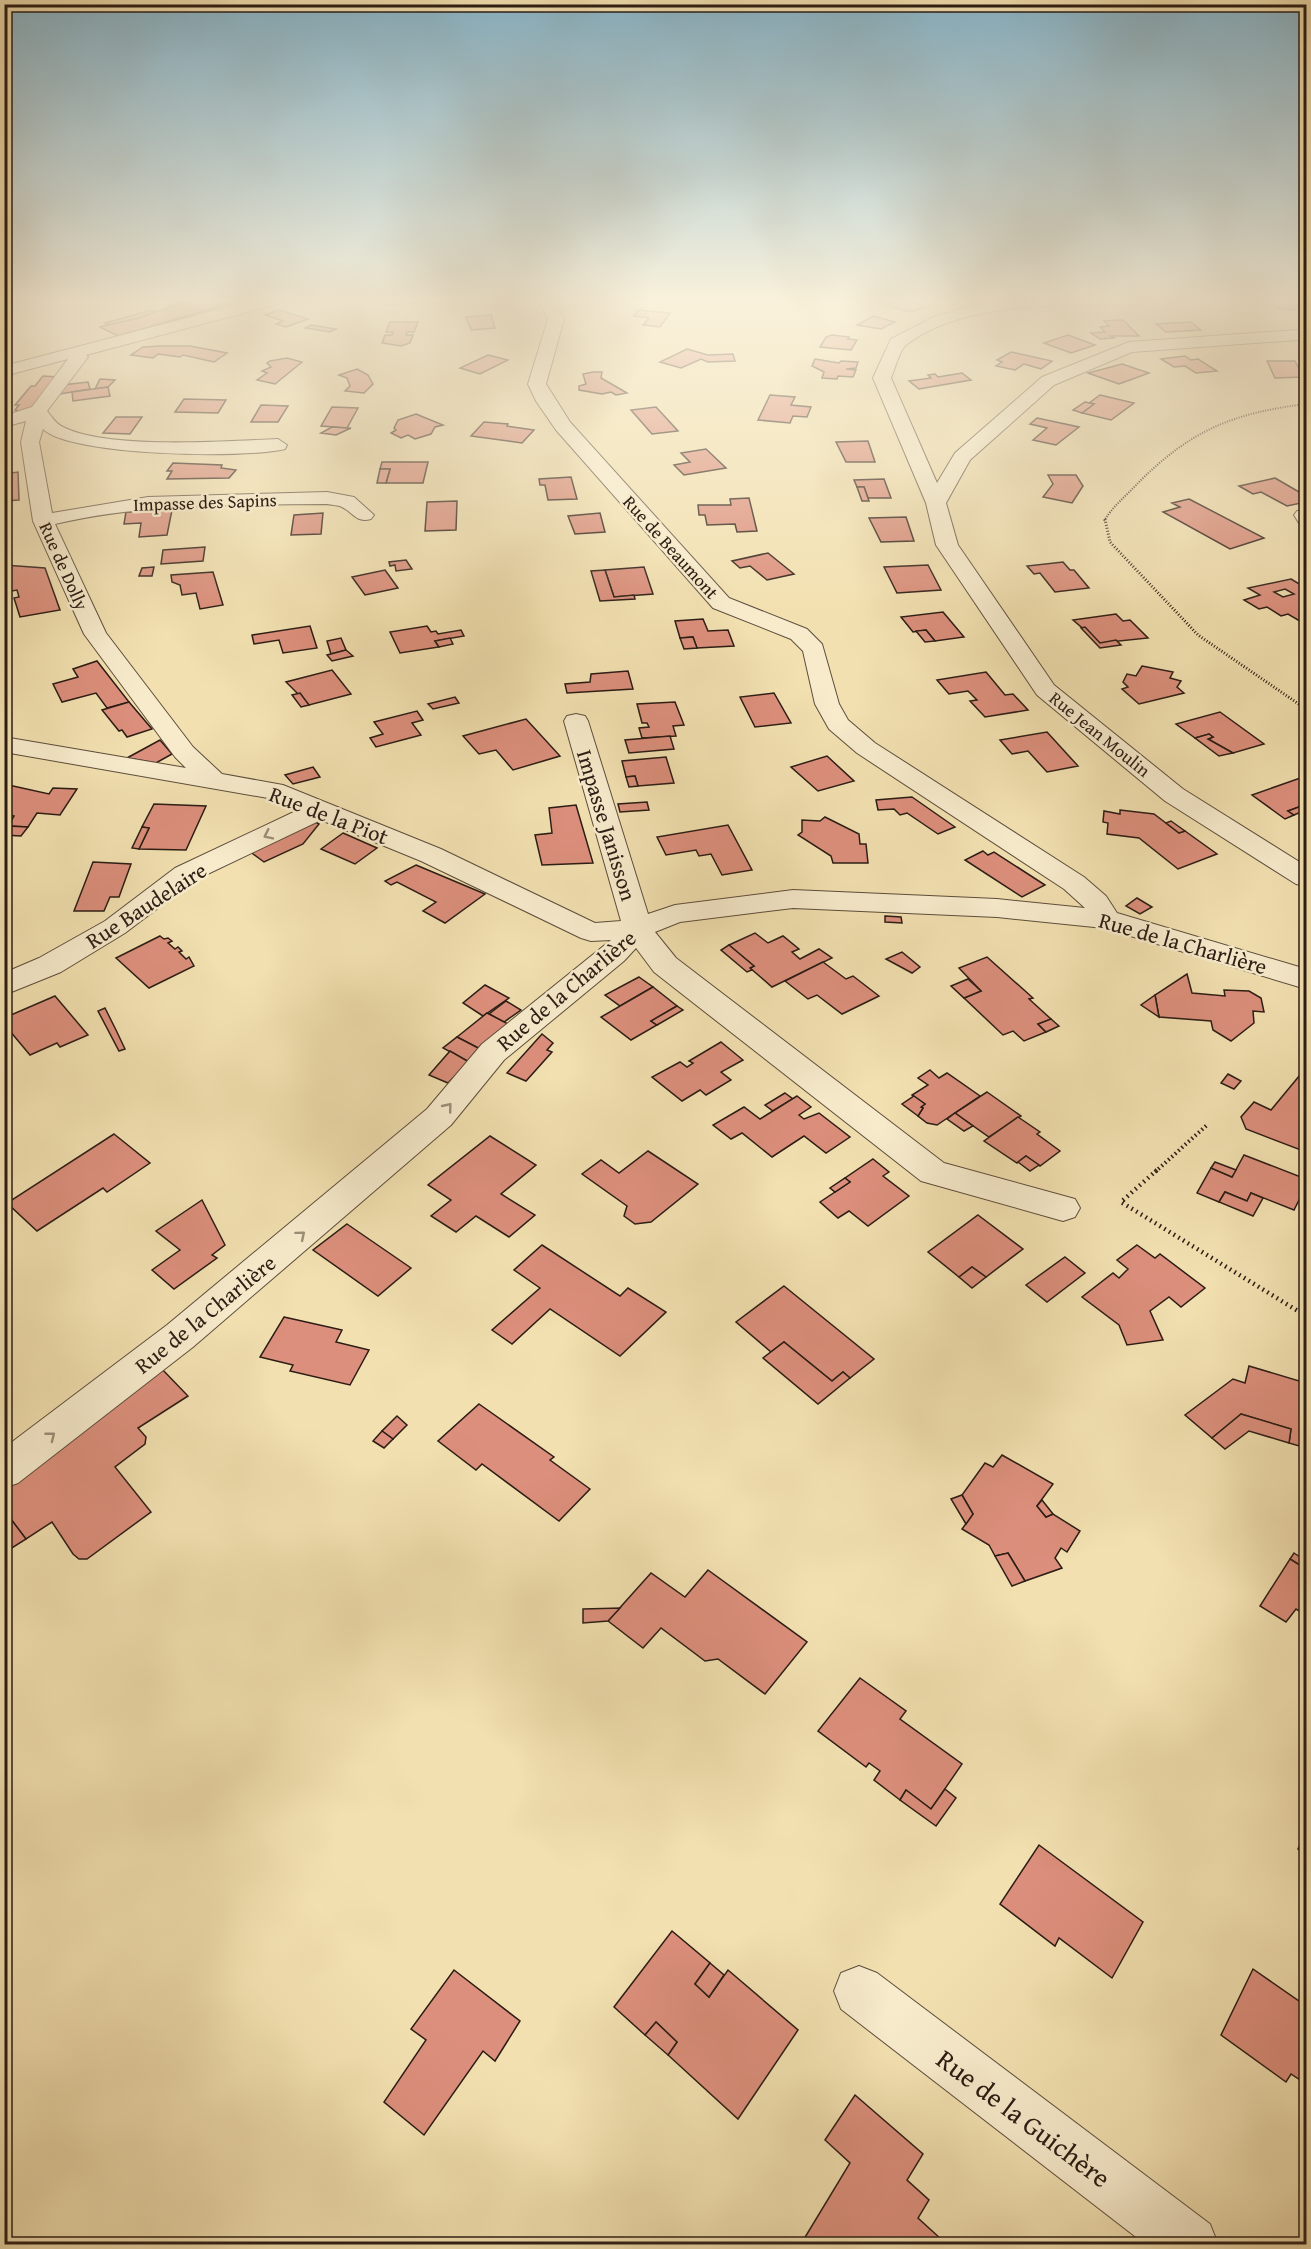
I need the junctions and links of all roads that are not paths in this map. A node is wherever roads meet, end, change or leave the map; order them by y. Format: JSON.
{"nodes":[{"id":1,"x":43,"y":404,"type":"edge"},
{"id":2,"x":547,"y":404,"type":"edge"},
{"id":3,"x":893,"y":404,"type":"edge"},
{"id":4,"x":1022,"y":404,"type":"edge"},
{"id":5,"x":38,"y":411,"type":"junction"},
{"id":6,"x":4,"y":422,"type":"edge"},
{"id":7,"x":278,"y":445,"type":"dead end"},
{"id":8,"x":936,"y":503,"type":"junction"},
{"id":9,"x":364,"y":515,"type":"dead end"},
{"id":10,"x":43,"y":521,"type":"junction"},
{"id":11,"x":576,"y":721,"type":"dead end"},
{"id":12,"x":4,"y":744,"type":"edge"},
{"id":13,"x":214,"y":781,"type":"junction"},
{"id":14,"x":320,"y":810,"type":"junction"},
{"id":15,"x":1306,"y":878,"type":"edge"},
{"id":16,"x":1106,"y":919,"type":"junction"},
{"id":17,"x":637,"y":929,"type":"junction"},
{"id":18,"x":1306,"y":979,"type":"edge"},
{"id":19,"x":4,"y":985,"type":"edge"},
{"id":20,"x":1063,"y":1208,"type":"dead end"},
{"id":21,"x":4,"y":1472,"type":"edge"},
{"id":22,"x":859,"y":1991,"type":"dead end"},
{"id":23,"x":1190,"y":2244,"type":"edge"}],
"edges":[{"from":1,"to":5,"type":"street","name":"Rue de Dolly"},
{"from":2,"to":16,"type":"street","name":"Rue de Beaumont"},
{"from":3,"to":8,"type":"street","name":"Rue Jean Moulin"},
{"from":4,"to":8,"type":"street"},
{"from":5,"to":6,"type":"street"},
{"from":5,"to":7,"type":"street"},
{"from":5,"to":10,"type":"street","name":"Rue de Dolly"},
{"from":8,"to":15,"type":"street","name":"Rue Jean Moulin"},
{"from":9,"to":10,"type":"street","name":"Impasse des Sapins"},
{"from":10,"to":13,"type":"street","name":"Rue de Dolly"},
{"from":11,"to":17,"type":"street","name":"Impasse Janisson"},
{"from":12,"to":13,"type":"street","name":"Rue de la Piot"},
{"from":13,"to":14,"type":"street","name":"Rue de la Piot"},
{"from":14,"to":17,"type":"street","name":"Rue de la Piot"},
{"from":14,"to":19,"type":"street","name":"Rue Baudelaire","one_way":true},
{"from":16,"to":17,"type":"street","name":"Rue de la Charlière"},
{"from":16,"to":18,"type":"street","name":"Rue de la Charlière"},
{"from":17,"to":20,"type":"street"},
{"from":21,"to":17,"type":"street","name":"Rue de la Charlière","one_way":true},
{"from":22,"to":23,"type":"street","name":"Rue de la Guichère"}]}
